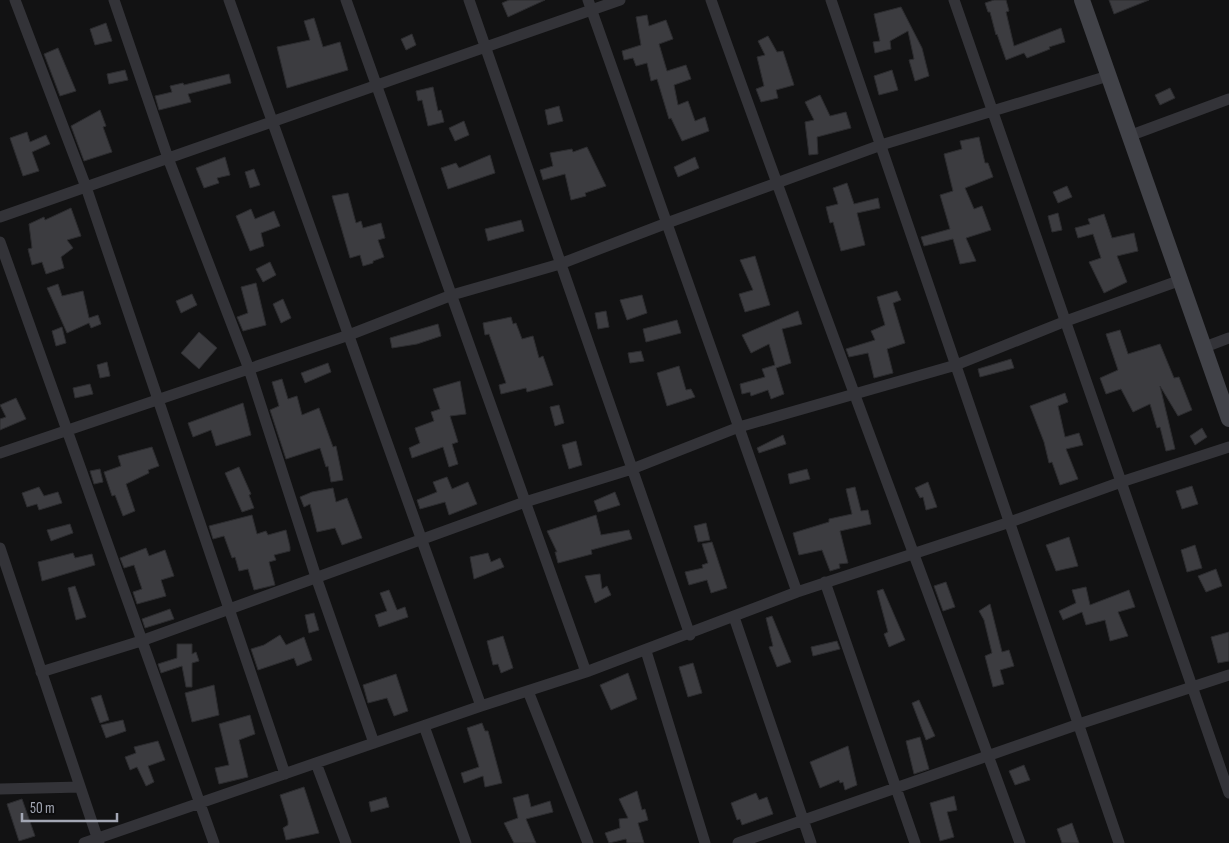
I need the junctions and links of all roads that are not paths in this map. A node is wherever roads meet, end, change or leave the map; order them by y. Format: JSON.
{"nodes":[{"id":1,"x":15,"y":0,"type":"edge"},
{"id":2,"x":114,"y":0,"type":"edge"},
{"id":3,"x":229,"y":0,"type":"edge"},
{"id":4,"x":346,"y":0,"type":"edge"},
{"id":5,"x":468,"y":0,"type":"edge"},
{"id":6,"x":620,"y":0,"type":"edge"},
{"id":7,"x":711,"y":0,"type":"edge"},
{"id":8,"x":831,"y":0,"type":"edge"},
{"id":9,"x":954,"y":0,"type":"edge"},
{"id":10,"x":1082,"y":0,"type":"edge"},
{"id":11,"x":590,"y":5,"type":"edge"},
{"id":12,"x":485,"y":47,"type":"junction"},
{"id":13,"x":1108,"y":76,"type":"junction"},
{"id":14,"x":377,"y":85,"type":"junction"},
{"id":15,"x":1229,"y":99,"type":"edge"},
{"id":16,"x":992,"y":110,"type":"junction"},
{"id":17,"x":273,"y":121,"type":"junction"},
{"id":18,"x":1129,"y":136,"type":"junction"},
{"id":19,"x":881,"y":145,"type":"junction"},
{"id":20,"x":168,"y":158,"type":"junction"},
{"id":21,"x":776,"y":185,"type":"junction"},
{"id":22,"x":86,"y":186,"type":"junction"},
{"id":23,"x":0,"y":217,"type":"edge"},
{"id":24,"x":667,"y":223,"type":"junction"},
{"id":25,"x":0,"y":242,"type":"edge"},
{"id":26,"x":560,"y":264,"type":"junction"},
{"id":27,"x":1180,"y":280,"type":"junction"},
{"id":28,"x":452,"y":295,"type":"junction"},
{"id":29,"x":1066,"y":321,"type":"junction"},
{"id":30,"x":349,"y":335,"type":"junction"},
{"id":31,"x":1229,"y":338,"type":"edge"},
{"id":32,"x":1205,"y":347,"type":"junction"},
{"id":33,"x":956,"y":365,"type":"junction"},
{"id":34,"x":249,"y":369,"type":"junction"},
{"id":35,"x":855,"y":394,"type":"junction"},
{"id":36,"x":159,"y":399,"type":"junction"},
{"id":37,"x":1229,"y":419,"type":"edge"},
{"id":38,"x":739,"y":428,"type":"junction"},
{"id":39,"x":67,"y":430,"type":"junction"},
{"id":40,"x":1229,"y":446,"type":"edge"},
{"id":41,"x":0,"y":453,"type":"edge"},
{"id":42,"x":632,"y":469,"type":"junction"},
{"id":43,"x":1121,"y":482,"type":"junction"},
{"id":44,"x":525,"y":502,"type":"junction"},
{"id":45,"x":1010,"y":522,"type":"junction"},
{"id":46,"x":422,"y":539,"type":"junction"},
{"id":47,"x":0,"y":548,"type":"edge"},
{"id":48,"x":915,"y":553,"type":"junction"},
{"id":49,"x":3,"y":567,"type":"edge"},
{"id":50,"x":316,"y":577,"type":"junction"},
{"id":51,"x":825,"y":582,"type":"junction"},
{"id":52,"x":797,"y":592,"type":"junction"},
{"id":53,"x":228,"y":609,"type":"junction"},
{"id":54,"x":734,"y":617,"type":"junction"},
{"id":55,"x":690,"y":635,"type":"junction"},
{"id":56,"x":141,"y":641,"type":"junction"},
{"id":57,"x":646,"y":650,"type":"junction"},
{"id":58,"x":42,"y":672,"type":"junction"},
{"id":59,"x":586,"y":672,"type":"junction"},
{"id":60,"x":1229,"y":675,"type":"edge"},
{"id":61,"x":1193,"y":688,"type":"junction"},
{"id":62,"x":528,"y":691,"type":"junction"},
{"id":63,"x":481,"y":706,"type":"junction"},
{"id":64,"x":1079,"y":724,"type":"junction"},
{"id":65,"x":424,"y":726,"type":"junction"},
{"id":66,"x":374,"y":743,"type":"junction"},
{"id":67,"x":988,"y":756,"type":"junction"},
{"id":68,"x":316,"y":763,"type":"junction"},
{"id":69,"x":285,"y":774,"type":"junction"},
{"id":70,"x":80,"y":787,"type":"junction"},
{"id":71,"x":896,"y":788,"type":"junction"},
{"id":72,"x":0,"y":789,"type":"edge"},
{"id":73,"x":1229,"y":793,"type":"edge"},
{"id":74,"x":198,"y":803,"type":"junction"},
{"id":75,"x":804,"y":820,"type":"junction"},
{"id":76,"x":98,"y":841,"type":"edge"},
{"id":77,"x":84,"y":843,"type":"edge"},
{"id":78,"x":214,"y":843,"type":"edge"},
{"id":79,"x":346,"y":843,"type":"edge"},
{"id":80,"x":466,"y":843,"type":"edge"},
{"id":81,"x":588,"y":843,"type":"edge"},
{"id":82,"x":705,"y":843,"type":"edge"},
{"id":83,"x":738,"y":843,"type":"edge"},
{"id":84,"x":811,"y":843,"type":"edge"},
{"id":85,"x":915,"y":843,"type":"edge"},
{"id":86,"x":1020,"y":843,"type":"edge"},
{"id":87,"x":1120,"y":843,"type":"edge"}],
"edges":[{"from":1,"to":22,"type":"street"},
{"from":2,"to":20,"type":"street"},
{"from":3,"to":17,"type":"street"},
{"from":4,"to":14,"type":"street"},
{"from":5,"to":12,"type":"street"},
{"from":6,"to":11,"type":"street"},
{"from":7,"to":21,"type":"street"},
{"from":8,"to":19,"type":"street"},
{"from":9,"to":16,"type":"street"},
{"from":10,"to":13,"type":"street"},
{"from":11,"to":12,"type":"street"},
{"from":11,"to":24,"type":"street"},
{"from":12,"to":14,"type":"street"},
{"from":12,"to":26,"type":"street"},
{"from":13,"to":16,"type":"street"},
{"from":13,"to":18,"type":"street"},
{"from":14,"to":17,"type":"street"},
{"from":14,"to":28,"type":"street"},
{"from":15,"to":18,"type":"street"},
{"from":16,"to":19,"type":"street"},
{"from":16,"to":29,"type":"street"},
{"from":17,"to":20,"type":"street"},
{"from":17,"to":30,"type":"street"},
{"from":18,"to":27,"type":"street"},
{"from":19,"to":21,"type":"street"},
{"from":19,"to":33,"type":"street"},
{"from":20,"to":22,"type":"street"},
{"from":20,"to":34,"type":"street"},
{"from":21,"to":24,"type":"street"},
{"from":21,"to":35,"type":"street"},
{"from":22,"to":23,"type":"street"},
{"from":22,"to":36,"type":"street"},
{"from":24,"to":26,"type":"street"},
{"from":24,"to":38,"type":"street"},
{"from":25,"to":39,"type":"street"},
{"from":26,"to":28,"type":"street"},
{"from":26,"to":42,"type":"street"},
{"from":27,"to":29,"type":"street"},
{"from":27,"to":32,"type":"street"},
{"from":28,"to":30,"type":"street"},
{"from":28,"to":44,"type":"street"},
{"from":29,"to":33,"type":"street"},
{"from":29,"to":43,"type":"street"},
{"from":30,"to":34,"type":"street"},
{"from":30,"to":46,"type":"street"},
{"from":31,"to":32,"type":"street"},
{"from":32,"to":37,"type":"street"},
{"from":33,"to":35,"type":"street"},
{"from":33,"to":45,"type":"street"},
{"from":34,"to":36,"type":"street"},
{"from":34,"to":50,"type":"street"},
{"from":35,"to":38,"type":"street"},
{"from":35,"to":48,"type":"street"},
{"from":36,"to":39,"type":"street"},
{"from":36,"to":53,"type":"street"},
{"from":38,"to":42,"type":"street"},
{"from":38,"to":52,"type":"street"},
{"from":39,"to":41,"type":"street"},
{"from":39,"to":56,"type":"street"},
{"from":40,"to":43,"type":"street"},
{"from":42,"to":44,"type":"street"},
{"from":42,"to":55,"type":"street"},
{"from":43,"to":45,"type":"street"},
{"from":43,"to":61,"type":"street"},
{"from":44,"to":46,"type":"street"},
{"from":44,"to":59,"type":"street"},
{"from":45,"to":48,"type":"street"},
{"from":45,"to":64,"type":"street"},
{"from":46,"to":50,"type":"street"},
{"from":46,"to":63,"type":"street"},
{"from":47,"to":49,"type":"street"},
{"from":48,"to":51,"type":"street"},
{"from":48,"to":67,"type":"street"},
{"from":49,"to":58,"type":"street"},
{"from":50,"to":53,"type":"street"},
{"from":50,"to":66,"type":"street"},
{"from":51,"to":52,"type":"street"},
{"from":51,"to":71,"type":"street"},
{"from":52,"to":54,"type":"street"},
{"from":53,"to":56,"type":"street"},
{"from":53,"to":69,"type":"street"},
{"from":54,"to":55,"type":"street"},
{"from":54,"to":75,"type":"street"},
{"from":55,"to":57,"type":"street"},
{"from":56,"to":58,"type":"street"},
{"from":56,"to":74,"type":"street"},
{"from":57,"to":59,"type":"street"},
{"from":57,"to":82,"type":"street"},
{"from":58,"to":70,"type":"street"},
{"from":59,"to":62,"type":"street"},
{"from":60,"to":61,"type":"street"},
{"from":61,"to":64,"type":"street"},
{"from":61,"to":73,"type":"street"},
{"from":62,"to":63,"type":"street"},
{"from":62,"to":81,"type":"street"},
{"from":63,"to":65,"type":"street"},
{"from":64,"to":67,"type":"street"},
{"from":64,"to":87,"type":"street"},
{"from":65,"to":66,"type":"street"},
{"from":65,"to":80,"type":"street"},
{"from":66,"to":68,"type":"street"},
{"from":67,"to":71,"type":"street"},
{"from":67,"to":86,"type":"street"},
{"from":68,"to":69,"type":"street"},
{"from":68,"to":79,"type":"street"},
{"from":69,"to":74,"type":"street"},
{"from":70,"to":72,"type":"street"},
{"from":70,"to":76,"type":"street"},
{"from":71,"to":75,"type":"street"},
{"from":71,"to":85,"type":"street"},
{"from":74,"to":76,"type":"street"},
{"from":74,"to":78,"type":"street"},
{"from":75,"to":83,"type":"street"},
{"from":75,"to":84,"type":"street"},
{"from":76,"to":77,"type":"street"}]}
